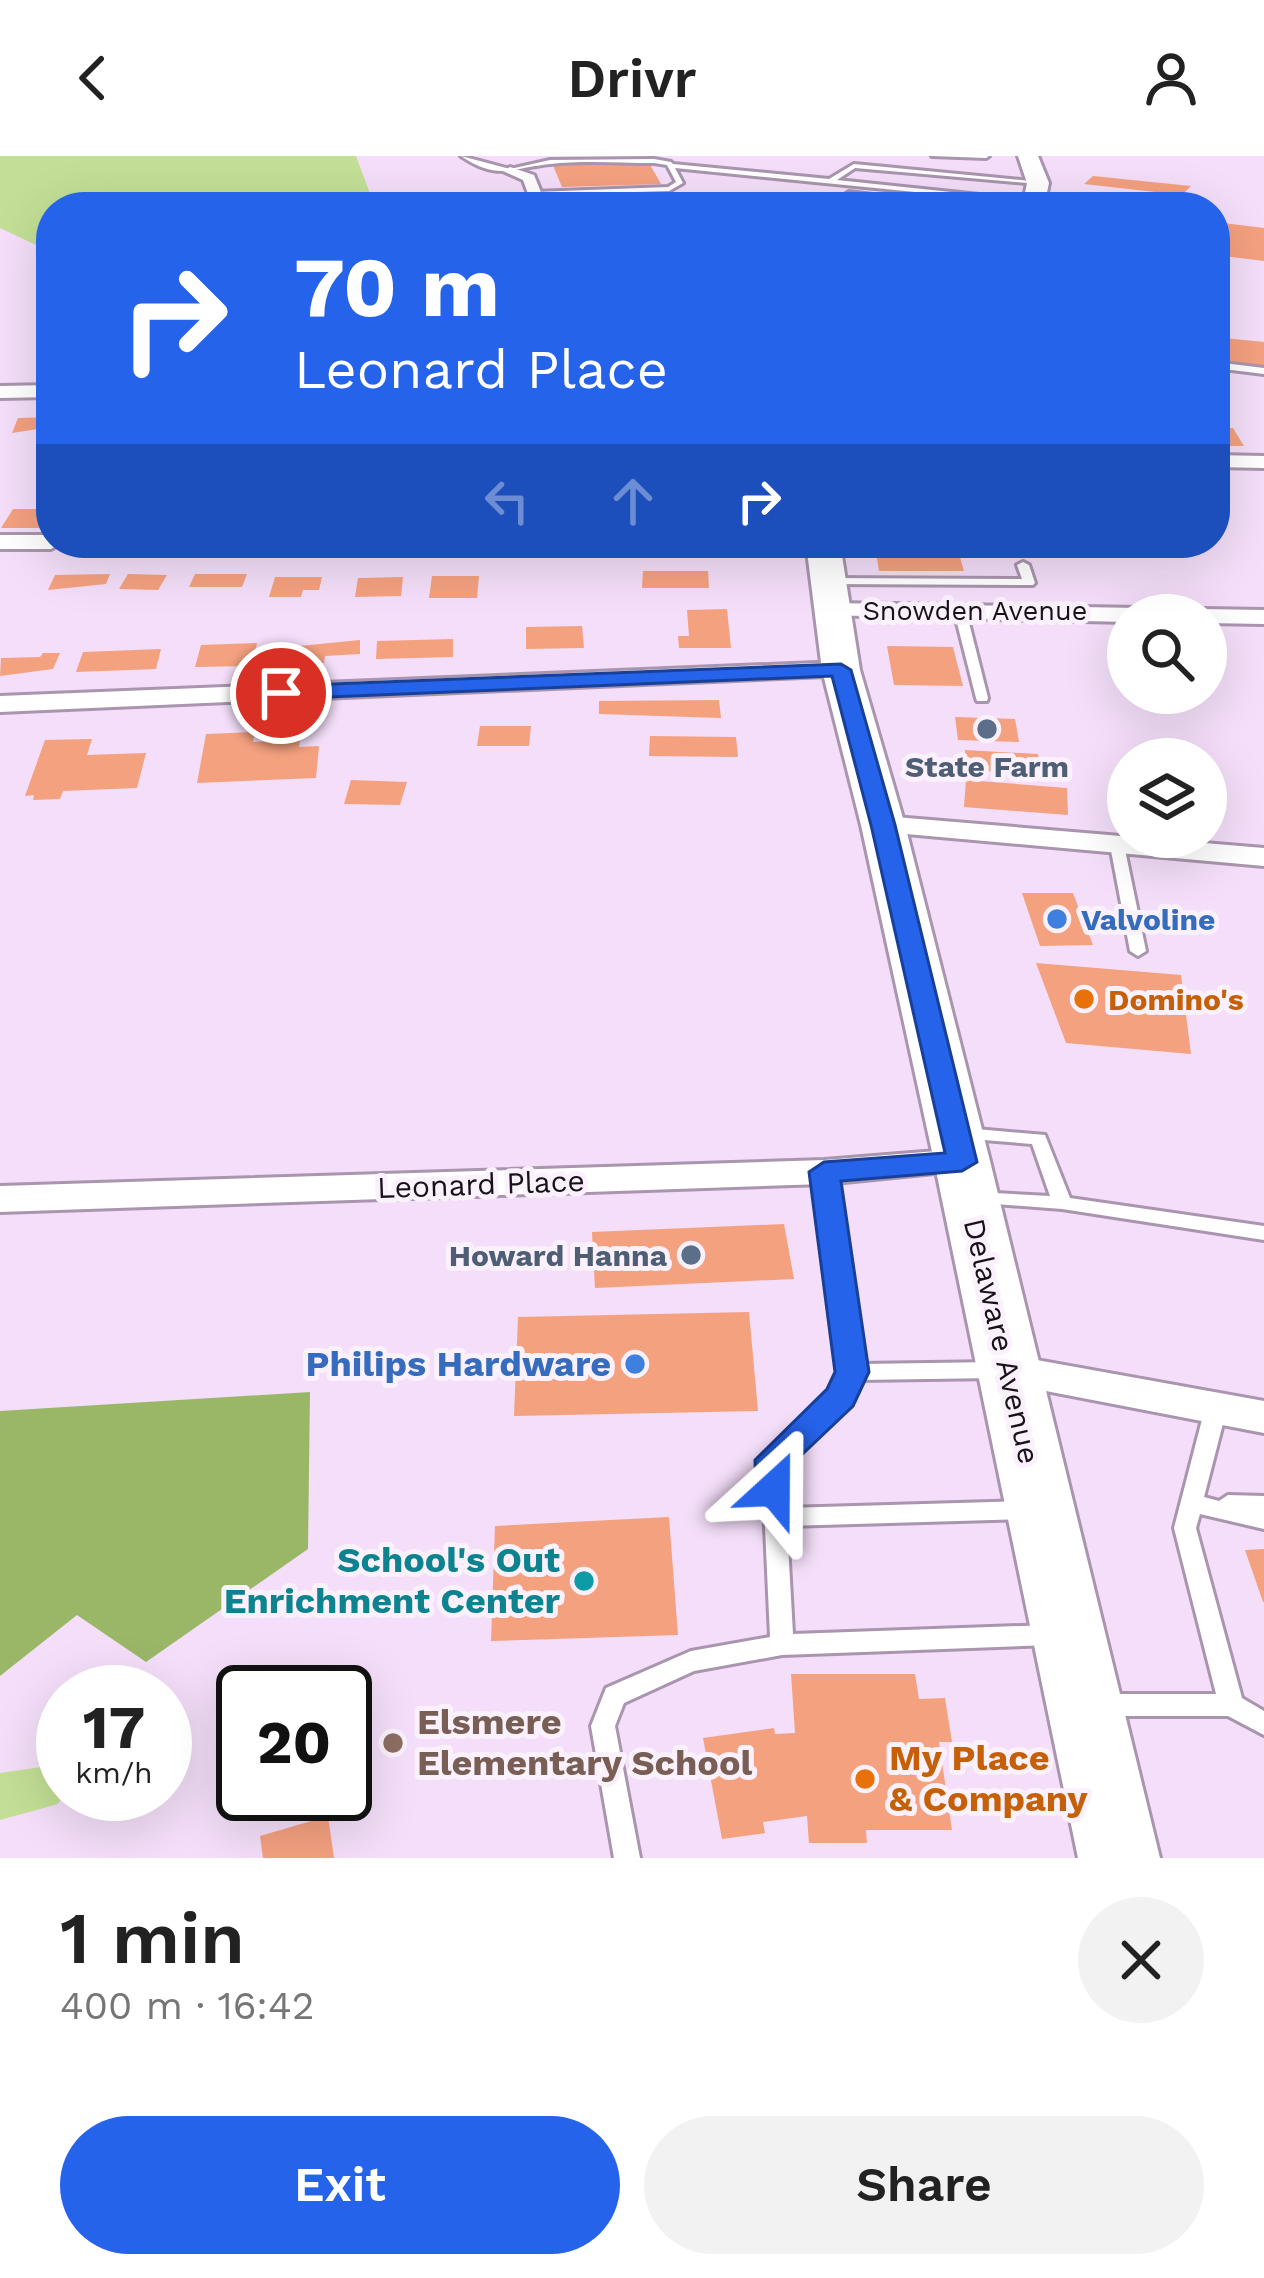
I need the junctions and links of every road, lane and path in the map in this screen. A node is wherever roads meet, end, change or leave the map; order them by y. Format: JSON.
{"nodes":[{"id":1,"x":464,"y":156,"type":"edge"},
{"id":2,"x":937,"y":156,"type":"edge"},
{"id":3,"x":989,"y":156,"type":"edge"},
{"id":4,"x":1028,"y":156,"type":"edge"},
{"id":5,"x":957,"y":157,"type":"edge"},
{"id":6,"x":967,"y":157,"type":"edge"},
{"id":7,"x":671,"y":166,"type":"junction"},
{"id":8,"x":510,"y":171,"type":"junction"},
{"id":9,"x":830,"y":181,"type":"junction"},
{"id":10,"x":880,"y":187,"type":"junction"},
{"id":11,"x":658,"y":190,"type":"joint"},
{"id":12,"x":535,"y":192,"type":"edge"},
{"id":13,"x":631,"y":192,"type":"edge"},
{"id":14,"x":874,"y":192,"type":"edge"},
{"id":15,"x":926,"y":192,"type":"edge"},
{"id":16,"x":1006,"y":192,"type":"edge"},
{"id":17,"x":1034,"y":192,"type":"edge"},
{"id":18,"x":1230,"y":367,"type":"edge"},
{"id":19,"x":1264,"y":371,"type":"edge"},
{"id":20,"x":36,"y":391,"type":"edge"},
{"id":21,"x":0,"y":392,"type":"edge"},
{"id":22,"x":1230,"y":461,"type":"edge"},
{"id":23,"x":1264,"y":462,"type":"edge"},
{"id":24,"x":0,"y":542,"type":"edge"},
{"id":25,"x":36,"y":542,"type":"edge"},
{"id":26,"x":776,"y":558,"type":"edge"},
{"id":27,"x":1023,"y":565,"type":"dead end"},
{"id":28,"x":825,"y":570,"type":"edge"},
{"id":29,"x":960,"y":611,"type":"junction"},
{"id":30,"x":1264,"y":617,"type":"edge"},
{"id":31,"x":841,"y":670,"type":"junction"},
{"id":32,"x":982,"y":698,"type":"dead end"},
{"id":33,"x":0,"y":704,"type":"edge"},
{"id":34,"x":883,"y":825,"type":"junction"},
{"id":35,"x":1107,"y":843,"type":"edge"},
{"id":36,"x":1227,"y":854,"type":"edge"},
{"id":37,"x":1264,"y":857,"type":"edge"},
{"id":38,"x":1120,"y":858,"type":"edge"},
{"id":39,"x":1138,"y":951,"type":"dead end"},
{"id":40,"x":962,"y":1164,"type":"junction"},
{"id":41,"x":824,"y":1172,"type":"junction"},
{"id":42,"x":0,"y":1199,"type":"edge"},
{"id":43,"x":1062,"y":1203,"type":"junction"},
{"id":44,"x":1264,"y":1233,"type":"edge"},
{"id":45,"x":1009,"y":1370,"type":"junction"},
{"id":46,"x":852,"y":1372,"type":"junction"},
{"id":47,"x":1216,"y":1408,"type":"junction"},
{"id":48,"x":1264,"y":1417,"type":"edge"},
{"id":49,"x":1191,"y":1503,"type":"junction"},
{"id":50,"x":1264,"y":1505,"type":"edge"},
{"id":51,"x":1040,"y":1510,"type":"junction"},
{"id":52,"x":776,"y":1517,"type":"junction"},
{"id":53,"x":1264,"y":1520,"type":"edge"},
{"id":54,"x":1068,"y":1634,"type":"junction"},
{"id":55,"x":782,"y":1645,"type":"junction"},
{"id":56,"x":1084,"y":1705,"type":"junction"},
{"id":57,"x":1231,"y":1705,"type":"junction"},
{"id":58,"x":1264,"y":1724,"type":"edge"},
{"id":59,"x":627,"y":1858,"type":"edge"},
{"id":60,"x":1119,"y":1858,"type":"edge"}],
"edges":[{"from":1,"to":8,"type":"lane"},
{"from":2,"to":3,"type":"lane"},
{"from":2,"to":5,"type":"lane"},
{"from":3,"to":6,"type":"lane"},
{"from":4,"to":17,"type":"main road"},
{"from":7,"to":8,"type":"lane"},
{"from":7,"to":9,"type":"lane"},
{"from":7,"to":11,"type":"lane"},
{"from":8,"to":12,"type":"street"},
{"from":9,"to":10,"type":"lane"},
{"from":9,"to":16,"type":"lane"},
{"from":10,"to":14,"type":"lane"},
{"from":10,"to":15,"type":"lane"},
{"from":11,"to":13,"type":"lane"},
{"from":18,"to":19,"type":"lane"},
{"from":20,"to":21,"type":"street"},
{"from":22,"to":23,"type":"street"},
{"from":24,"to":25,"type":"street"},
{"from":26,"to":28,"type":"street","name":"Snowden Avenue"},
{"from":27,"to":28,"type":"lane"},
{"from":28,"to":29,"type":"street","name":"Snowden Avenue"},
{"from":28,"to":31,"type":"main road","name":"Delaware Avenue"},
{"from":29,"to":30,"type":"street","name":"Snowden Avenue"},
{"from":29,"to":32,"type":"lane"},
{"from":31,"to":33,"type":"street"},
{"from":31,"to":34,"type":"main road","name":"Delaware Avenue"},
{"from":34,"to":35,"type":"street"},
{"from":34,"to":40,"type":"main road","name":"Delaware Avenue"},
{"from":36,"to":37,"type":"street"},
{"from":38,"to":39,"type":"lane"},
{"from":40,"to":41,"type":"street","name":"Leonard Place"},
{"from":40,"to":43,"type":"lane"},
{"from":40,"to":43,"type":"lane"},
{"from":40,"to":45,"type":"main road","name":"Delaware Avenue"},
{"from":41,"to":42,"type":"street","name":"Leonard Place"},
{"from":41,"to":46,"type":"lane"},
{"from":43,"to":44,"type":"lane"},
{"from":45,"to":46,"type":"lane"},
{"from":45,"to":47,"type":"street"},
{"from":45,"to":51,"type":"main road","name":"Delaware Avenue"},
{"from":46,"to":52,"type":"lane"},
{"from":47,"to":48,"type":"street"},
{"from":47,"to":49,"type":"lane"},
{"from":49,"to":50,"type":"lane"},
{"from":49,"to":53,"type":"lane"},
{"from":49,"to":57,"type":"lane"},
{"from":51,"to":52,"type":"lane"},
{"from":51,"to":54,"type":"main road","name":"Delaware Avenue"},
{"from":52,"to":55,"type":"lane"},
{"from":54,"to":55,"type":"lane"},
{"from":54,"to":56,"type":"main road","name":"Delaware Avenue"},
{"from":55,"to":59,"type":"lane"},
{"from":56,"to":57,"type":"lane"},
{"from":56,"to":60,"type":"main road","name":"Delaware Avenue"},
{"from":57,"to":58,"type":"lane"}]}
